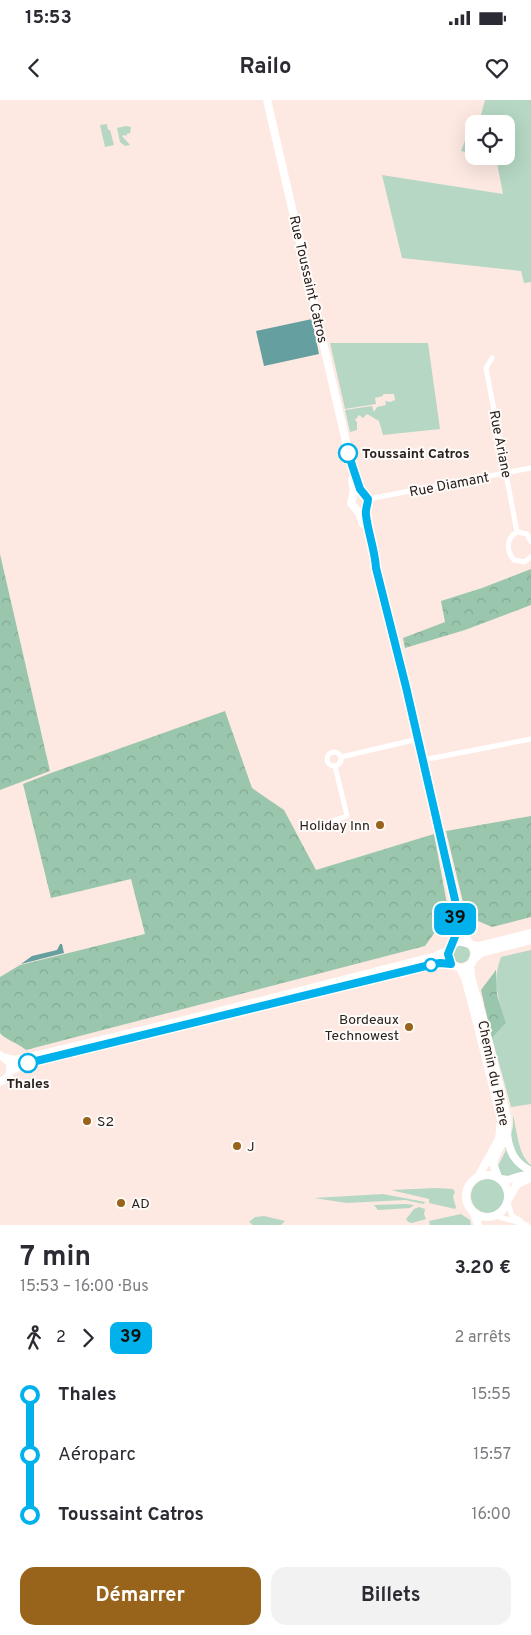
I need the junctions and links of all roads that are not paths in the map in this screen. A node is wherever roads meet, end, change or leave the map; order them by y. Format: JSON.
{"nodes":[{"id":1,"x":267,"y":100,"type":"edge"},
{"id":2,"x":492,"y":358,"type":"dead end"},
{"id":3,"x":350,"y":459,"type":"junction"},
{"id":4,"x":531,"y":468,"type":"edge"},
{"id":5,"x":506,"y":473,"type":"junction"},
{"id":6,"x":353,"y":496,"type":"junction"},
{"id":7,"x":365,"y":500,"type":"junction"},
{"id":8,"x":356,"y":509,"type":"junction"},
{"id":9,"x":517,"y":532,"type":"junction"},
{"id":10,"x":531,"y":542,"type":"edge"},
{"id":11,"x":531,"y":557,"type":"edge"},
{"id":12,"x":376,"y":568,"type":"junction"},
{"id":13,"x":418,"y":739,"type":"junction"},
{"id":14,"x":531,"y":739,"type":"edge"},
{"id":15,"x":341,"y":757,"type":"junction"},
{"id":16,"x":423,"y":760,"type":"junction"},
{"id":17,"x":335,"y":766,"type":"junction"},
{"id":18,"x":335,"y":820,"type":"dead end"},
{"id":19,"x":455,"y":900,"type":"junction"},
{"id":20,"x":531,"y":933,"type":"edge"},
{"id":21,"x":531,"y":940,"type":"edge"},
{"id":22,"x":470,"y":945,"type":"junction"},
{"id":23,"x":451,"y":946,"type":"junction"},
{"id":24,"x":472,"y":962,"type":"junction"},
{"id":25,"x":451,"y":964,"type":"junction"},
{"id":26,"x":460,"y":968,"type":"junction"},
{"id":27,"x":3,"y":1057,"type":"edge"},
{"id":28,"x":10,"y":1070,"type":"junction"},
{"id":29,"x":0,"y":1082,"type":"edge"},
{"id":30,"x":507,"y":1132,"type":"junction"},
{"id":31,"x":531,"y":1172,"type":"edge"},
{"id":32,"x":478,"y":1177,"type":"junction"},
{"id":33,"x":499,"y":1178,"type":"junction"},
{"id":34,"x":531,"y":1178,"type":"edge"},
{"id":35,"x":508,"y":1201,"type":"junction"},
{"id":36,"x":474,"y":1213,"type":"junction"},
{"id":37,"x":495,"y":1216,"type":"junction"},
{"id":38,"x":478,"y":1225,"type":"edge"},
{"id":39,"x":487,"y":1225,"type":"edge"},
{"id":40,"x":526,"y":1225,"type":"edge"}],
"edges":[{"from":1,"to":3,"type":"main road","name":"Rue Toussaint Catros"},
{"from":2,"to":5,"type":"street","name":"Rue Ariane"},
{"from":3,"to":6,"type":"main road","name":"Rue Toussaint Catros"},
{"from":3,"to":7,"type":"main road","name":"Rue Toussaint Catros"},
{"from":4,"to":5,"type":"street","name":"Rue Diamant"},
{"from":5,"to":7,"type":"street","name":"Rue Diamant"},
{"from":5,"to":9,"type":"street","name":"Rue Ariane"},
{"from":6,"to":7,"type":"main road"},
{"from":6,"to":8,"type":"main road","name":"Rue Toussaint Catros"},
{"from":7,"to":8,"type":"main road"},
{"from":7,"to":12,"type":"main road"},
{"from":8,"to":12,"type":"main road"},
{"from":9,"to":10,"type":"street"},
{"from":9,"to":11,"type":"street","name":"Rue Ariane"},
{"from":12,"to":13,"type":"main road"},
{"from":13,"to":15,"type":"street"},
{"from":13,"to":16,"type":"main road"},
{"from":14,"to":16,"type":"street"},
{"from":15,"to":17,"type":"street"},
{"from":15,"to":17,"type":"street"},
{"from":16,"to":19,"type":"main road"},
{"from":17,"to":18,"type":"street"},
{"from":19,"to":22,"type":"main road"},
{"from":19,"to":23,"type":"main road"},
{"from":20,"to":22,"type":"main road"},
{"from":21,"to":24,"type":"main road"},
{"from":22,"to":23,"type":"main road"},
{"from":22,"to":24,"type":"main road"},
{"from":23,"to":25,"type":"main road"},
{"from":23,"to":27,"type":"main road"},
{"from":24,"to":26,"type":"main road"},
{"from":24,"to":30,"type":"main road","name":"Chemin du Phare"},
{"from":25,"to":26,"type":"main road"},
{"from":25,"to":28,"type":"main road"},
{"from":26,"to":32,"type":"main road","name":"Chemin du Phare"},
{"from":27,"to":28,"type":"main road"},
{"from":28,"to":29,"type":"main road"},
{"from":30,"to":31,"type":"main road"},
{"from":30,"to":33,"type":"main road","name":"Chemin du Phare"},
{"from":31,"to":33,"type":"main road"},
{"from":32,"to":33,"type":"main road"},
{"from":32,"to":36,"type":"main road"},
{"from":33,"to":35,"type":"main road"},
{"from":34,"to":35,"type":"main road"},
{"from":35,"to":37,"type":"main road"},
{"from":35,"to":40,"type":"street"},
{"from":36,"to":37,"type":"main road"},
{"from":36,"to":38,"type":"main road"},
{"from":37,"to":39,"type":"main road"},
{"from":37,"to":40,"type":"street"}]}
